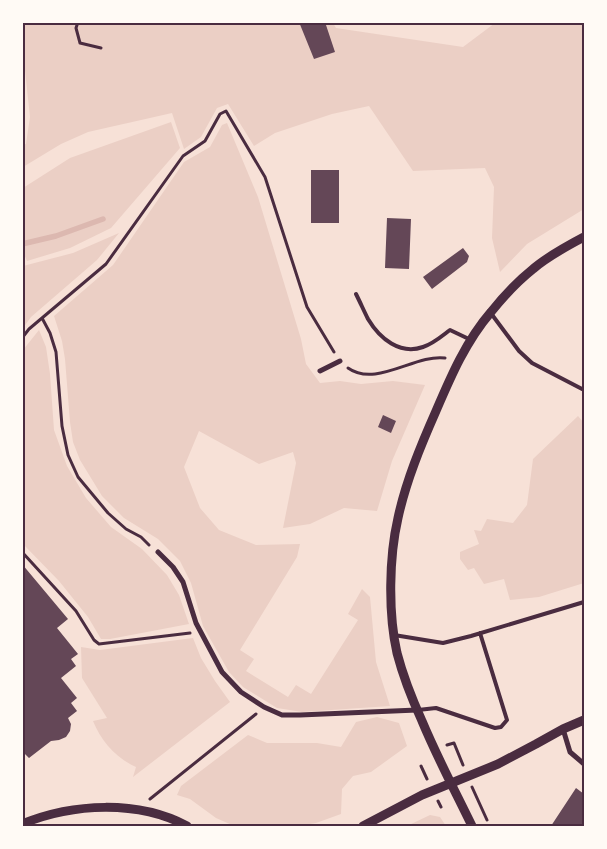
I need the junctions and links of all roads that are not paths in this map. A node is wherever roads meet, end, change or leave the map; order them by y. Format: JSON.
{"nodes":[{"id":1,"x":584,"y":237,"type":"edge"},
{"id":2,"x":356,"y":294,"type":"dead end"},
{"id":3,"x":490,"y":312,"type":"junction"},
{"id":4,"x":471,"y":340,"type":"junction"},
{"id":5,"x":340,"y":361,"type":"road end"},
{"id":6,"x":320,"y":371,"type":"dead end"},
{"id":7,"x":584,"y":390,"type":"edge"},
{"id":8,"x":158,"y":552,"type":"road end"},
{"id":9,"x":584,"y":602,"type":"edge"},
{"id":10,"x":480,"y":633,"type":"junction"},
{"id":11,"x":394,"y":635,"type":"junction"},
{"id":12,"x":417,"y":710,"type":"junction"},
{"id":13,"x":584,"y":720,"type":"edge"},
{"id":14,"x":563,"y":729,"type":"junction"},
{"id":15,"x":584,"y":764,"type":"edge"},
{"id":16,"x":451,"y":784,"type":"junction"},
{"id":17,"x":22,"y":824,"type":"edge"},
{"id":18,"x":187,"y":826,"type":"edge"},
{"id":19,"x":363,"y":826,"type":"edge"},
{"id":20,"x":472,"y":826,"type":"edge"}],
"edges":[{"from":1,"to":3,"type":"street"},
{"from":2,"to":4,"type":"lane"},
{"from":3,"to":4,"type":"street"},
{"from":3,"to":7,"type":"lane"},
{"from":4,"to":11,"type":"street"},
{"from":5,"to":6,"type":"street"},
{"from":8,"to":12,"type":"street"},
{"from":9,"to":10,"type":"lane"},
{"from":10,"to":11,"type":"lane"},
{"from":10,"to":12,"type":"lane"},
{"from":11,"to":12,"type":"street"},
{"from":12,"to":16,"type":"street"},
{"from":13,"to":14,"type":"street"},
{"from":14,"to":15,"type":"street"},
{"from":14,"to":16,"type":"street"},
{"from":16,"to":19,"type":"street"},
{"from":16,"to":20,"type":"street"},
{"from":17,"to":18,"type":"street"}]}
